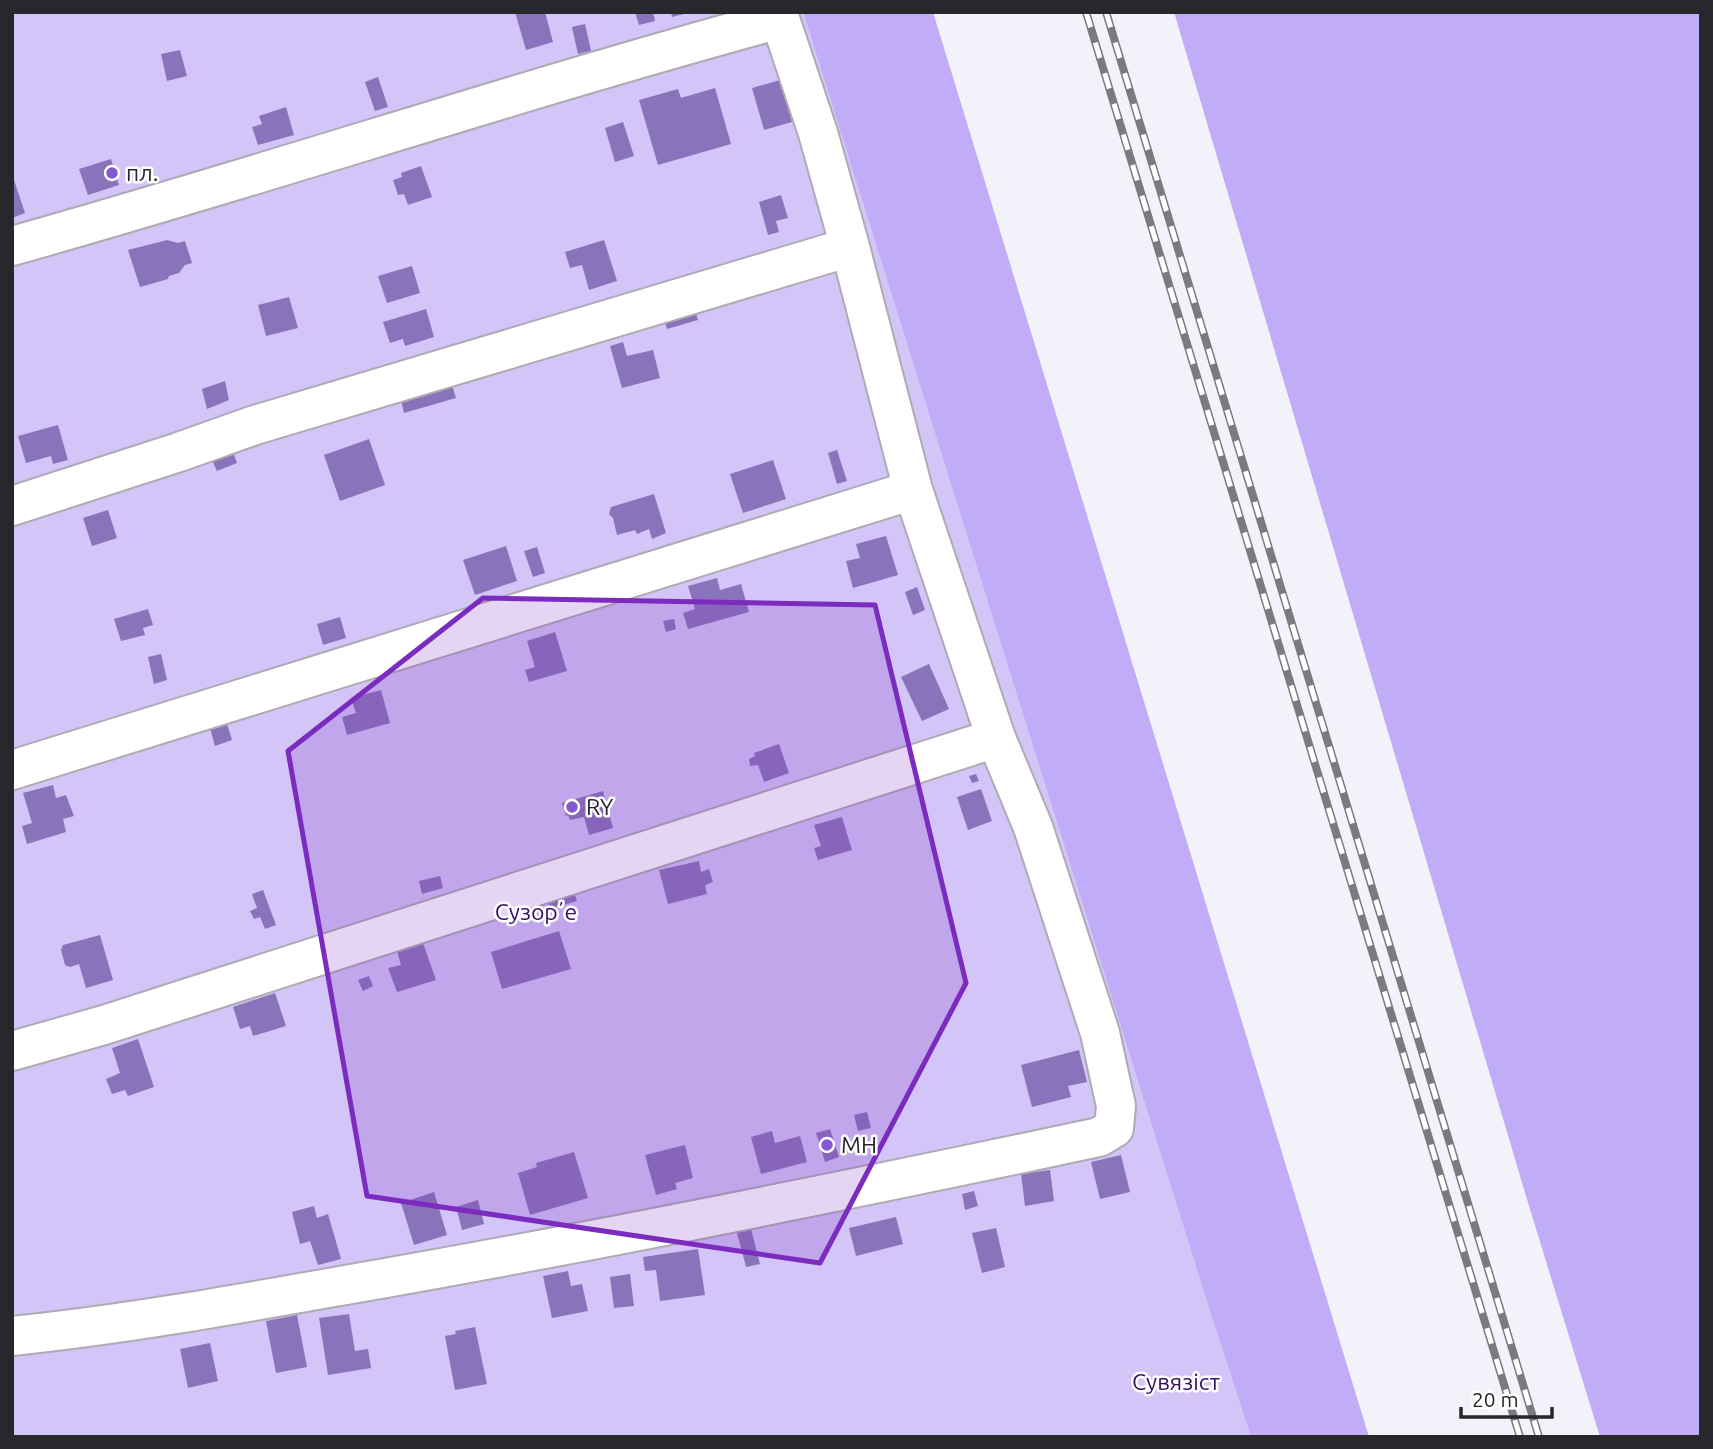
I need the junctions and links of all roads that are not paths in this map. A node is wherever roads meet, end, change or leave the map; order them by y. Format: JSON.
{"nodes":[{"id":1,"x":12,"y":246,"type":"edge"},
{"id":2,"x":850,"y":247,"type":"junction"},
{"id":3,"x":913,"y":489,"type":"junction"},
{"id":4,"x":12,"y":506,"type":"edge"},
{"id":5,"x":996,"y":738,"type":"junction"},
{"id":6,"x":12,"y":769,"type":"edge"},
{"id":7,"x":12,"y":1051,"type":"edge"},
{"id":8,"x":12,"y":1336,"type":"edge"}],
"edges":[{"from":1,"to":2,"type":"lane"},
{"from":2,"to":3,"type":"lane"},
{"from":2,"to":4,"type":"lane"},
{"from":3,"to":5,"type":"lane"},
{"from":3,"to":6,"type":"lane"},
{"from":5,"to":7,"type":"lane"},
{"from":5,"to":8,"type":"lane"}]}
